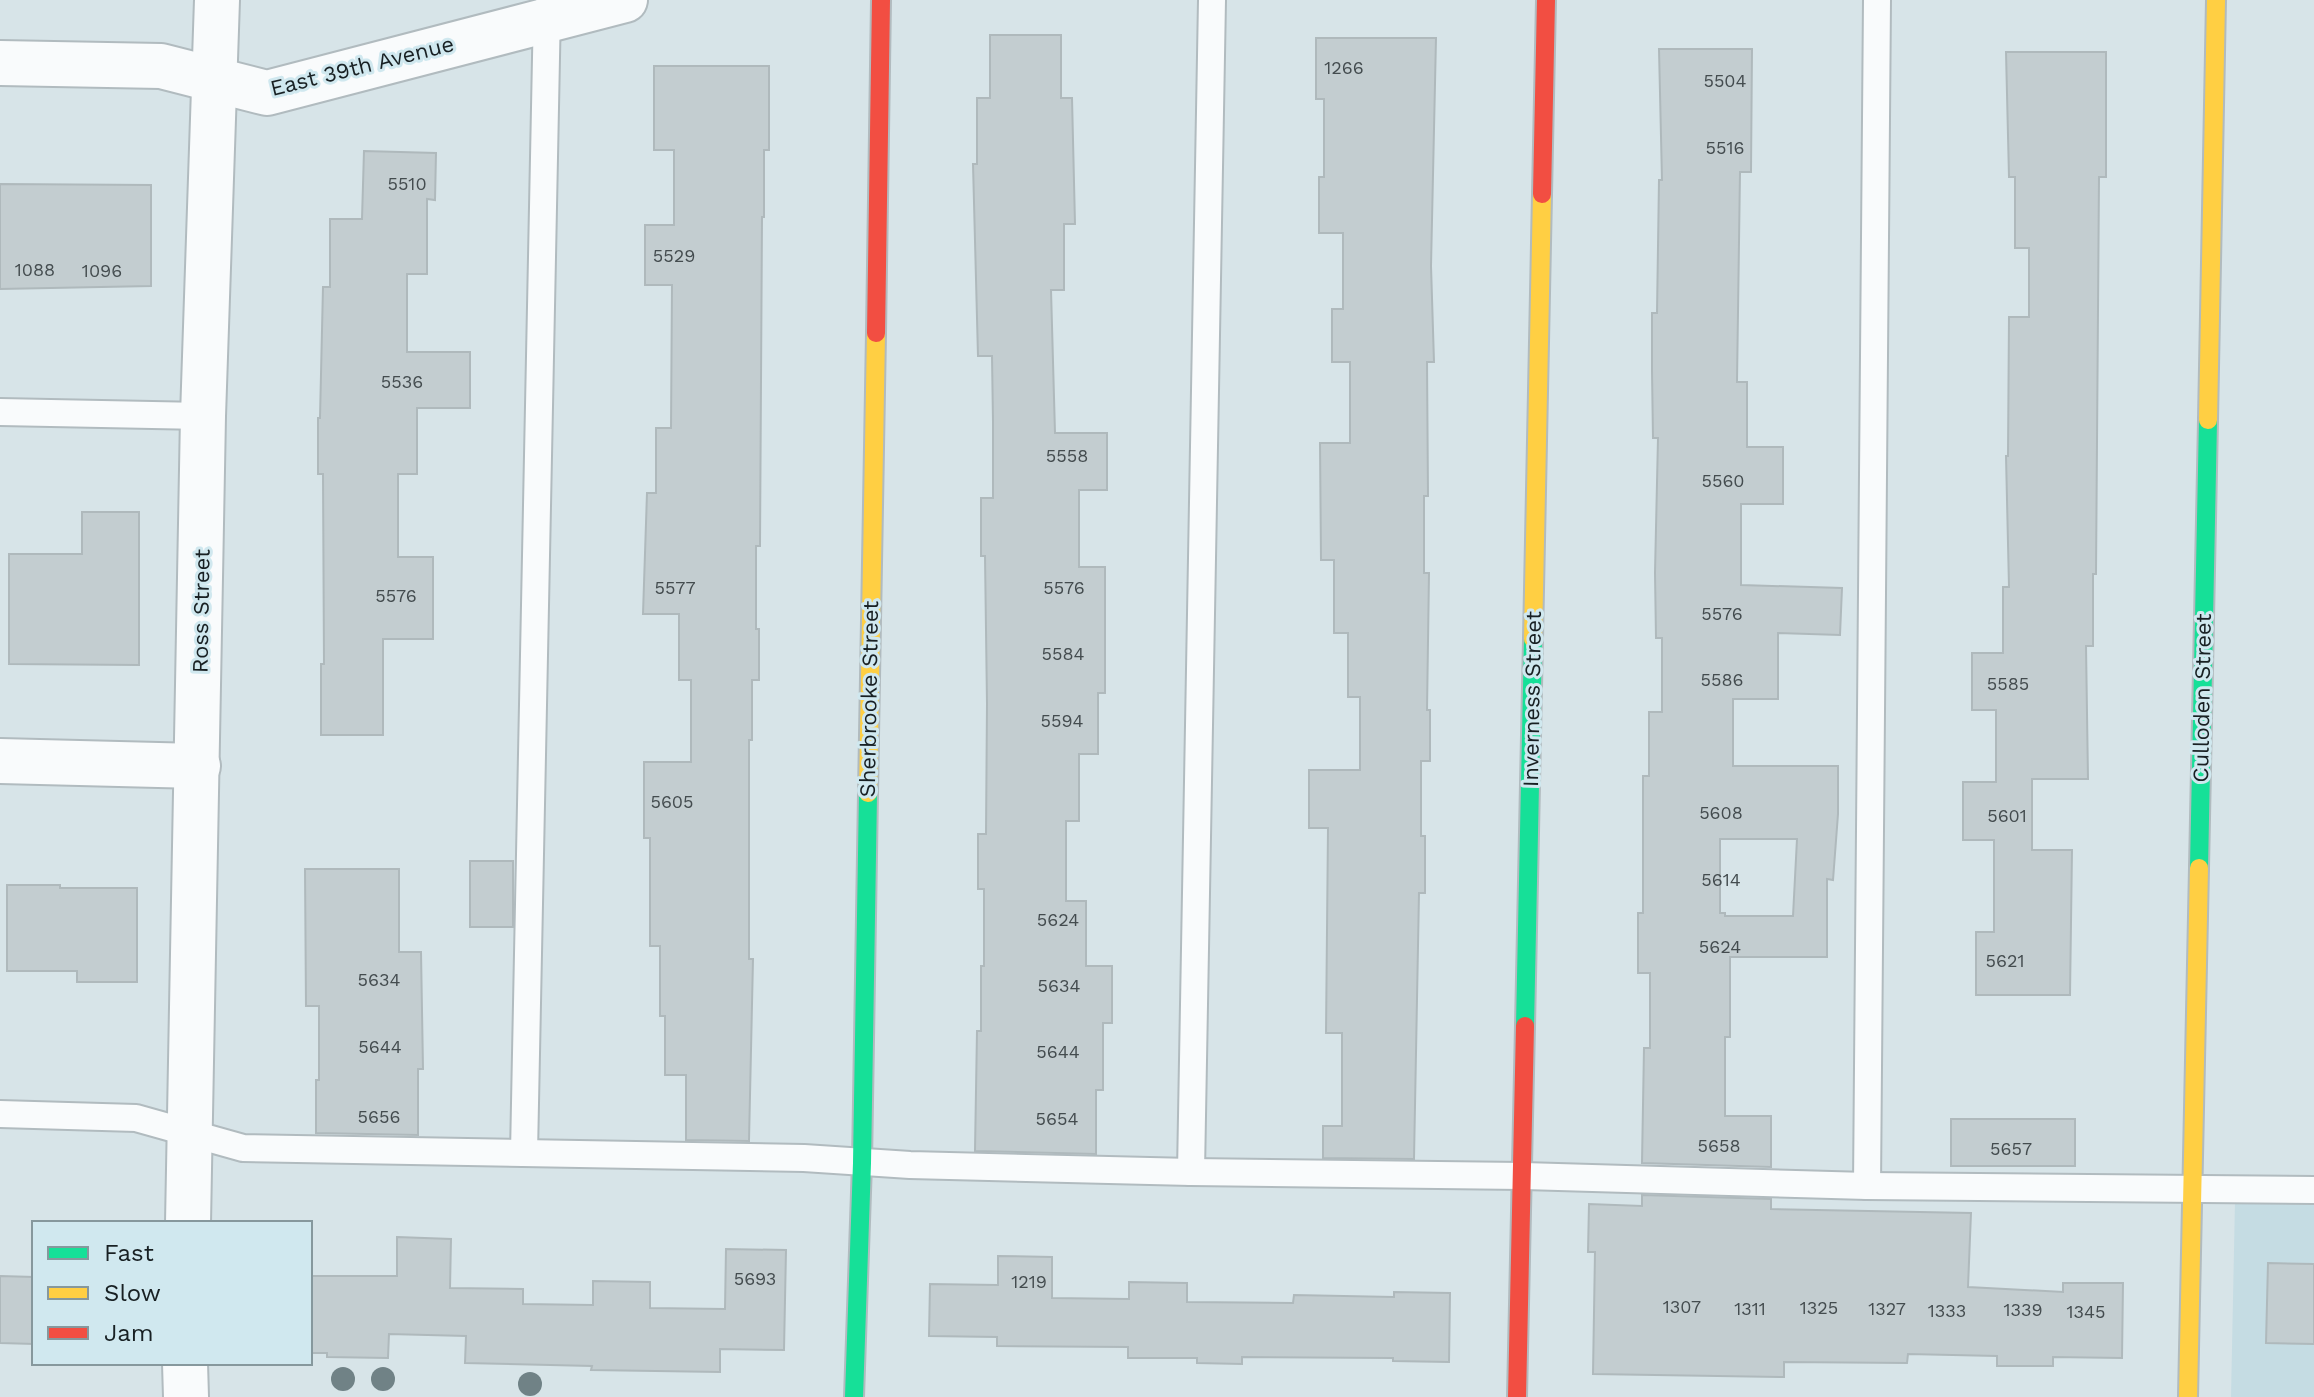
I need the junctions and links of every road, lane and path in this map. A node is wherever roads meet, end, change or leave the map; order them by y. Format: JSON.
{"nodes":[{"id":1,"x":217,"y":0,"type":"edge"},
{"id":2,"x":625,"y":0,"type":"edge"},
{"id":3,"x":881,"y":0,"type":"edge"},
{"id":4,"x":1212,"y":0,"type":"edge"},
{"id":5,"x":1546,"y":0,"type":"edge"},
{"id":6,"x":1877,"y":0,"type":"edge"},
{"id":7,"x":2216,"y":0,"type":"edge"},
{"id":8,"x":547,"y":10,"type":"edge"},
{"id":9,"x":0,"y":63,"type":"edge"},
{"id":10,"x":214,"y":79,"type":"junction"},
{"id":11,"x":0,"y":412,"type":"edge"},
{"id":12,"x":203,"y":416,"type":"junction"},
{"id":13,"x":0,"y":761,"type":"edge"},
{"id":14,"x":198,"y":766,"type":"junction"},
{"id":15,"x":0,"y":1114,"type":"edge"},
{"id":16,"x":189,"y":1132,"type":"junction"},
{"id":17,"x":524,"y":1153,"type":"junction"},
{"id":18,"x":862,"y":1163,"type":"junction"},
{"id":19,"x":1191,"y":1172,"type":"junction"},
{"id":20,"x":1522,"y":1176,"type":"junction"},
{"id":21,"x":1867,"y":1186,"type":"junction"},
{"id":22,"x":2192,"y":1188,"type":"junction"},
{"id":23,"x":2314,"y":1190,"type":"edge"},
{"id":24,"x":188,"y":1221,"type":"edge"},
{"id":25,"x":185,"y":1365,"type":"edge"},
{"id":26,"x":186,"y":1397,"type":"edge"},
{"id":27,"x":854,"y":1397,"type":"edge"},
{"id":28,"x":1517,"y":1397,"type":"edge"},
{"id":29,"x":2188,"y":1397,"type":"edge"}],
"edges":[{"from":1,"to":10,"type":"street","name":"Ross Street"},
{"from":2,"to":8,"type":"street","name":"East 39th Avenue"},
{"from":3,"to":18,"type":"street","name":"Sherbrooke Street"},
{"from":4,"to":19,"type":"lane"},
{"from":5,"to":20,"type":"street","name":"Inverness Street"},
{"from":6,"to":21,"type":"lane"},
{"from":7,"to":22,"type":"street","name":"Culloden Street"},
{"from":8,"to":10,"type":"street","name":"East 39th Avenue"},
{"from":8,"to":17,"type":"lane"},
{"from":9,"to":10,"type":"street","name":"East 39th Avenue"},
{"from":10,"to":12,"type":"street","name":"Ross Street"},
{"from":11,"to":12,"type":"lane"},
{"from":12,"to":14,"type":"street","name":"Ross Street"},
{"from":13,"to":14,"type":"street"},
{"from":14,"to":16,"type":"street","name":"Ross Street"},
{"from":15,"to":16,"type":"lane"},
{"from":16,"to":17,"type":"lane"},
{"from":16,"to":24,"type":"street","name":"Ross Street"},
{"from":17,"to":18,"type":"lane"},
{"from":18,"to":19,"type":"lane"},
{"from":18,"to":27,"type":"street","name":"Sherbrooke Street"},
{"from":19,"to":20,"type":"lane"},
{"from":20,"to":21,"type":"lane"},
{"from":20,"to":28,"type":"street","name":"Inverness Street"},
{"from":21,"to":22,"type":"lane"},
{"from":22,"to":23,"type":"lane"},
{"from":22,"to":29,"type":"street","name":"Culloden Street"},
{"from":25,"to":26,"type":"street"}]}
